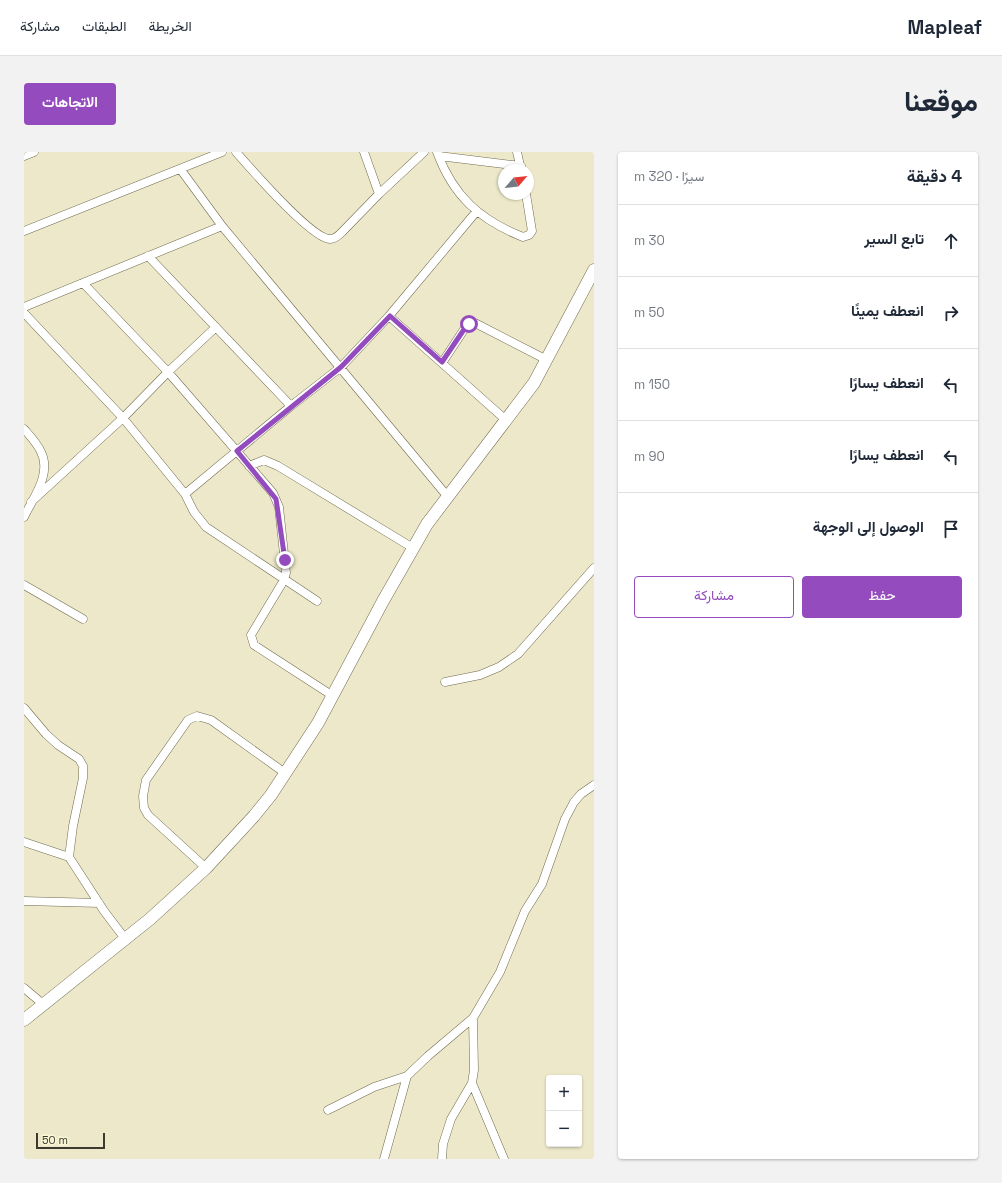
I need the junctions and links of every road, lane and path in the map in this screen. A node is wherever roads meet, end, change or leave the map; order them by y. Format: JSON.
{"nodes":[{"id":1,"x":34,"y":152,"type":"edge"},
{"id":2,"x":222,"y":152,"type":"edge"},
{"id":3,"x":236,"y":152,"type":"edge"},
{"id":4,"x":364,"y":152,"type":"edge"},
{"id":5,"x":424,"y":152,"type":"edge"},
{"id":6,"x":517,"y":152,"type":"edge"},
{"id":7,"x":438,"y":154,"type":"edge"},
{"id":8,"x":24,"y":156,"type":"edge"},
{"id":9,"x":498,"y":164,"type":"edge"},
{"id":10,"x":520,"y":164,"type":"edge"},
{"id":11,"x":181,"y":170,"type":"junction"},
{"id":12,"x":379,"y":194,"type":"junction"},
{"id":13,"x":527,"y":200,"type":"edge"},
{"id":14,"x":476,"y":212,"type":"junction"},
{"id":15,"x":222,"y":226,"type":"junction"},
{"id":16,"x":24,"y":232,"type":"edge"},
{"id":17,"x":148,"y":256,"type":"junction"},
{"id":18,"x":594,"y":270,"type":"edge"},
{"id":19,"x":82,"y":283,"type":"junction"},
{"id":20,"x":24,"y":307,"type":"edge"},
{"id":21,"x":24,"y":312,"type":"edge"},
{"id":22,"x":390,"y":316,"type":"junction"},
{"id":23,"x":216,"y":327,"type":"junction"},
{"id":24,"x":547,"y":360,"type":"junction"},
{"id":25,"x":442,"y":362,"type":"junction"},
{"id":26,"x":341,"y":367,"type":"junction"},
{"id":27,"x":168,"y":372,"type":"junction"},
{"id":28,"x":291,"y":406,"type":"junction"},
{"id":29,"x":124,"y":418,"type":"junction"},
{"id":30,"x":506,"y":421,"type":"junction"},
{"id":31,"x":24,"y":429,"type":"edge"},
{"id":32,"x":237,"y":451,"type":"junction"},
{"id":33,"x":249,"y":466,"type":"junction"},
{"id":34,"x":185,"y":494,"type":"junction"},
{"id":35,"x":448,"y":497,"type":"junction"},
{"id":36,"x":31,"y":502,"type":"junction"},
{"id":37,"x":24,"y":517,"type":"edge"},
{"id":38,"x":412,"y":548,"type":"junction"},
{"id":39,"x":593,"y":572,"type":"edge"},
{"id":40,"x":284,"y":580,"type":"junction"},
{"id":41,"x":24,"y":585,"type":"edge"},
{"id":42,"x":317,"y":601,"type":"dead end"},
{"id":43,"x":83,"y":618,"type":"dead end"},
{"id":44,"x":445,"y":682,"type":"dead end"},
{"id":45,"x":333,"y":696,"type":"junction"},
{"id":46,"x":24,"y":708,"type":"edge"},
{"id":47,"x":285,"y":773,"type":"junction"},
{"id":48,"x":594,"y":785,"type":"edge"},
{"id":49,"x":24,"y":842,"type":"edge"},
{"id":50,"x":69,"y":857,"type":"junction"},
{"id":51,"x":206,"y":868,"type":"junction"},
{"id":52,"x":24,"y":902,"type":"edge"},
{"id":53,"x":99,"y":903,"type":"junction"},
{"id":54,"x":126,"y":940,"type":"junction"},
{"id":55,"x":24,"y":988,"type":"edge"},
{"id":56,"x":43,"y":1004,"type":"junction"},
{"id":57,"x":473,"y":1018,"type":"junction"},
{"id":58,"x":24,"y":1020,"type":"edge"},
{"id":59,"x":407,"y":1076,"type":"junction"},
{"id":60,"x":472,"y":1083,"type":"junction"},
{"id":61,"x":328,"y":1110,"type":"dead end"},
{"id":62,"x":384,"y":1159,"type":"edge"},
{"id":63,"x":442,"y":1159,"type":"edge"},
{"id":64,"x":504,"y":1159,"type":"edge"}],
"edges":[{"from":1,"to":8,"type":"street"},
{"from":2,"to":11,"type":"street"},
{"from":3,"to":12,"type":"street"},
{"from":4,"to":12,"type":"street"},
{"from":5,"to":12,"type":"street"},
{"from":6,"to":10,"type":"street"},
{"from":7,"to":9,"type":"street"},
{"from":7,"to":14,"type":"street"},
{"from":11,"to":15,"type":"street"},
{"from":11,"to":16,"type":"street"},
{"from":13,"to":14,"type":"street"},
{"from":14,"to":22,"type":"street"},
{"from":15,"to":17,"type":"street"},
{"from":15,"to":26,"type":"street"},
{"from":17,"to":19,"type":"street"},
{"from":17,"to":23,"type":"street"},
{"from":18,"to":24,"type":"street"},
{"from":19,"to":20,"type":"street"},
{"from":19,"to":27,"type":"street"},
{"from":21,"to":29,"type":"street"},
{"from":22,"to":25,"type":"street"},
{"from":22,"to":26,"type":"street"},
{"from":23,"to":27,"type":"street"},
{"from":23,"to":28,"type":"street"},
{"from":24,"to":25,"type":"street"},
{"from":24,"to":30,"type":"street"},
{"from":25,"to":30,"type":"street"},
{"from":26,"to":28,"type":"street"},
{"from":26,"to":35,"type":"street"},
{"from":27,"to":29,"type":"street"},
{"from":27,"to":32,"type":"street"},
{"from":28,"to":32,"type":"street"},
{"from":29,"to":34,"type":"street"},
{"from":29,"to":36,"type":"street"},
{"from":30,"to":35,"type":"street"},
{"from":31,"to":36,"type":"street"},
{"from":32,"to":33,"type":"street"},
{"from":32,"to":34,"type":"street"},
{"from":33,"to":38,"type":"street"},
{"from":33,"to":40,"type":"street"},
{"from":34,"to":40,"type":"street"},
{"from":35,"to":38,"type":"street"},
{"from":36,"to":37,"type":"street"},
{"from":38,"to":45,"type":"street"},
{"from":39,"to":44,"type":"street"},
{"from":40,"to":42,"type":"street"},
{"from":40,"to":45,"type":"street"},
{"from":41,"to":43,"type":"street"},
{"from":45,"to":47,"type":"street"},
{"from":46,"to":50,"type":"street"},
{"from":47,"to":51,"type":"street"},
{"from":47,"to":51,"type":"street"},
{"from":48,"to":57,"type":"street"},
{"from":49,"to":50,"type":"street"},
{"from":50,"to":53,"type":"street"},
{"from":51,"to":54,"type":"street"},
{"from":52,"to":53,"type":"street"},
{"from":53,"to":54,"type":"street"},
{"from":54,"to":56,"type":"street"},
{"from":55,"to":56,"type":"street"},
{"from":56,"to":58,"type":"street"},
{"from":57,"to":59,"type":"street"},
{"from":57,"to":60,"type":"street"},
{"from":59,"to":61,"type":"street"},
{"from":59,"to":62,"type":"street"},
{"from":60,"to":63,"type":"street"},
{"from":60,"to":64,"type":"street"}]}
